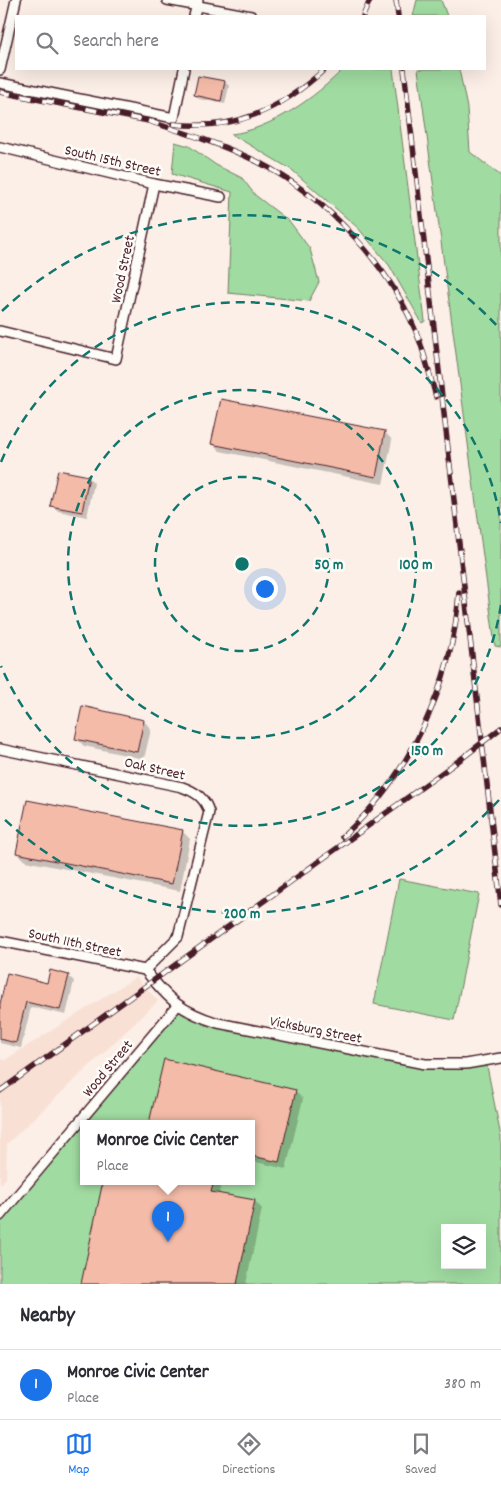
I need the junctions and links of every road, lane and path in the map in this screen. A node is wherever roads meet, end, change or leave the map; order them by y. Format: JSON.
{"nodes":[{"id":1,"x":16,"y":0,"type":"edge"},
{"id":2,"x":167,"y":0,"type":"edge"},
{"id":3,"x":196,"y":8,"type":"edge"},
{"id":4,"x":244,"y":15,"type":"edge"},
{"id":5,"x":0,"y":70,"type":"edge"},
{"id":6,"x":184,"y":70,"type":"edge"},
{"id":7,"x":0,"y":83,"type":"edge"},
{"id":8,"x":0,"y":147,"type":"edge"},
{"id":9,"x":154,"y":184,"type":"junction"},
{"id":10,"x":221,"y":197,"type":"dead end"},
{"id":11,"x":0,"y":331,"type":"edge"},
{"id":12,"x":0,"y":749,"type":"edge"},
{"id":13,"x":0,"y":940,"type":"edge"},
{"id":14,"x":145,"y":970,"type":"junction"},
{"id":15,"x":177,"y":1006,"type":"junction"},
{"id":16,"x":501,"y":1058,"type":"edge"},
{"id":17,"x":81,"y":1120,"type":"edge"},
{"id":18,"x":80,"y":1121,"type":"edge"},
{"id":19,"x":0,"y":1216,"type":"edge"}],
"edges":[{"from":1,"to":5,"type":"street"},
{"from":2,"to":3,"type":"street"},
{"from":3,"to":4,"type":"street"},
{"from":6,"to":7,"type":"street"},
{"from":8,"to":9,"type":"street","name":"South 15th Street"},
{"from":9,"to":10,"type":"street","name":"South 15th Street"},
{"from":9,"to":11,"type":"street","name":"Wood Street"},
{"from":12,"to":14,"type":"street","name":"Oak Street"},
{"from":13,"to":14,"type":"street","name":"South 11th Street"},
{"from":14,"to":15,"type":"street","name":"Vicksburg Street"},
{"from":15,"to":16,"type":"street","name":"Vicksburg Street"},
{"from":15,"to":17,"type":"street","name":"Wood Street"},
{"from":18,"to":19,"type":"street","name":"Wood Street"}]}
